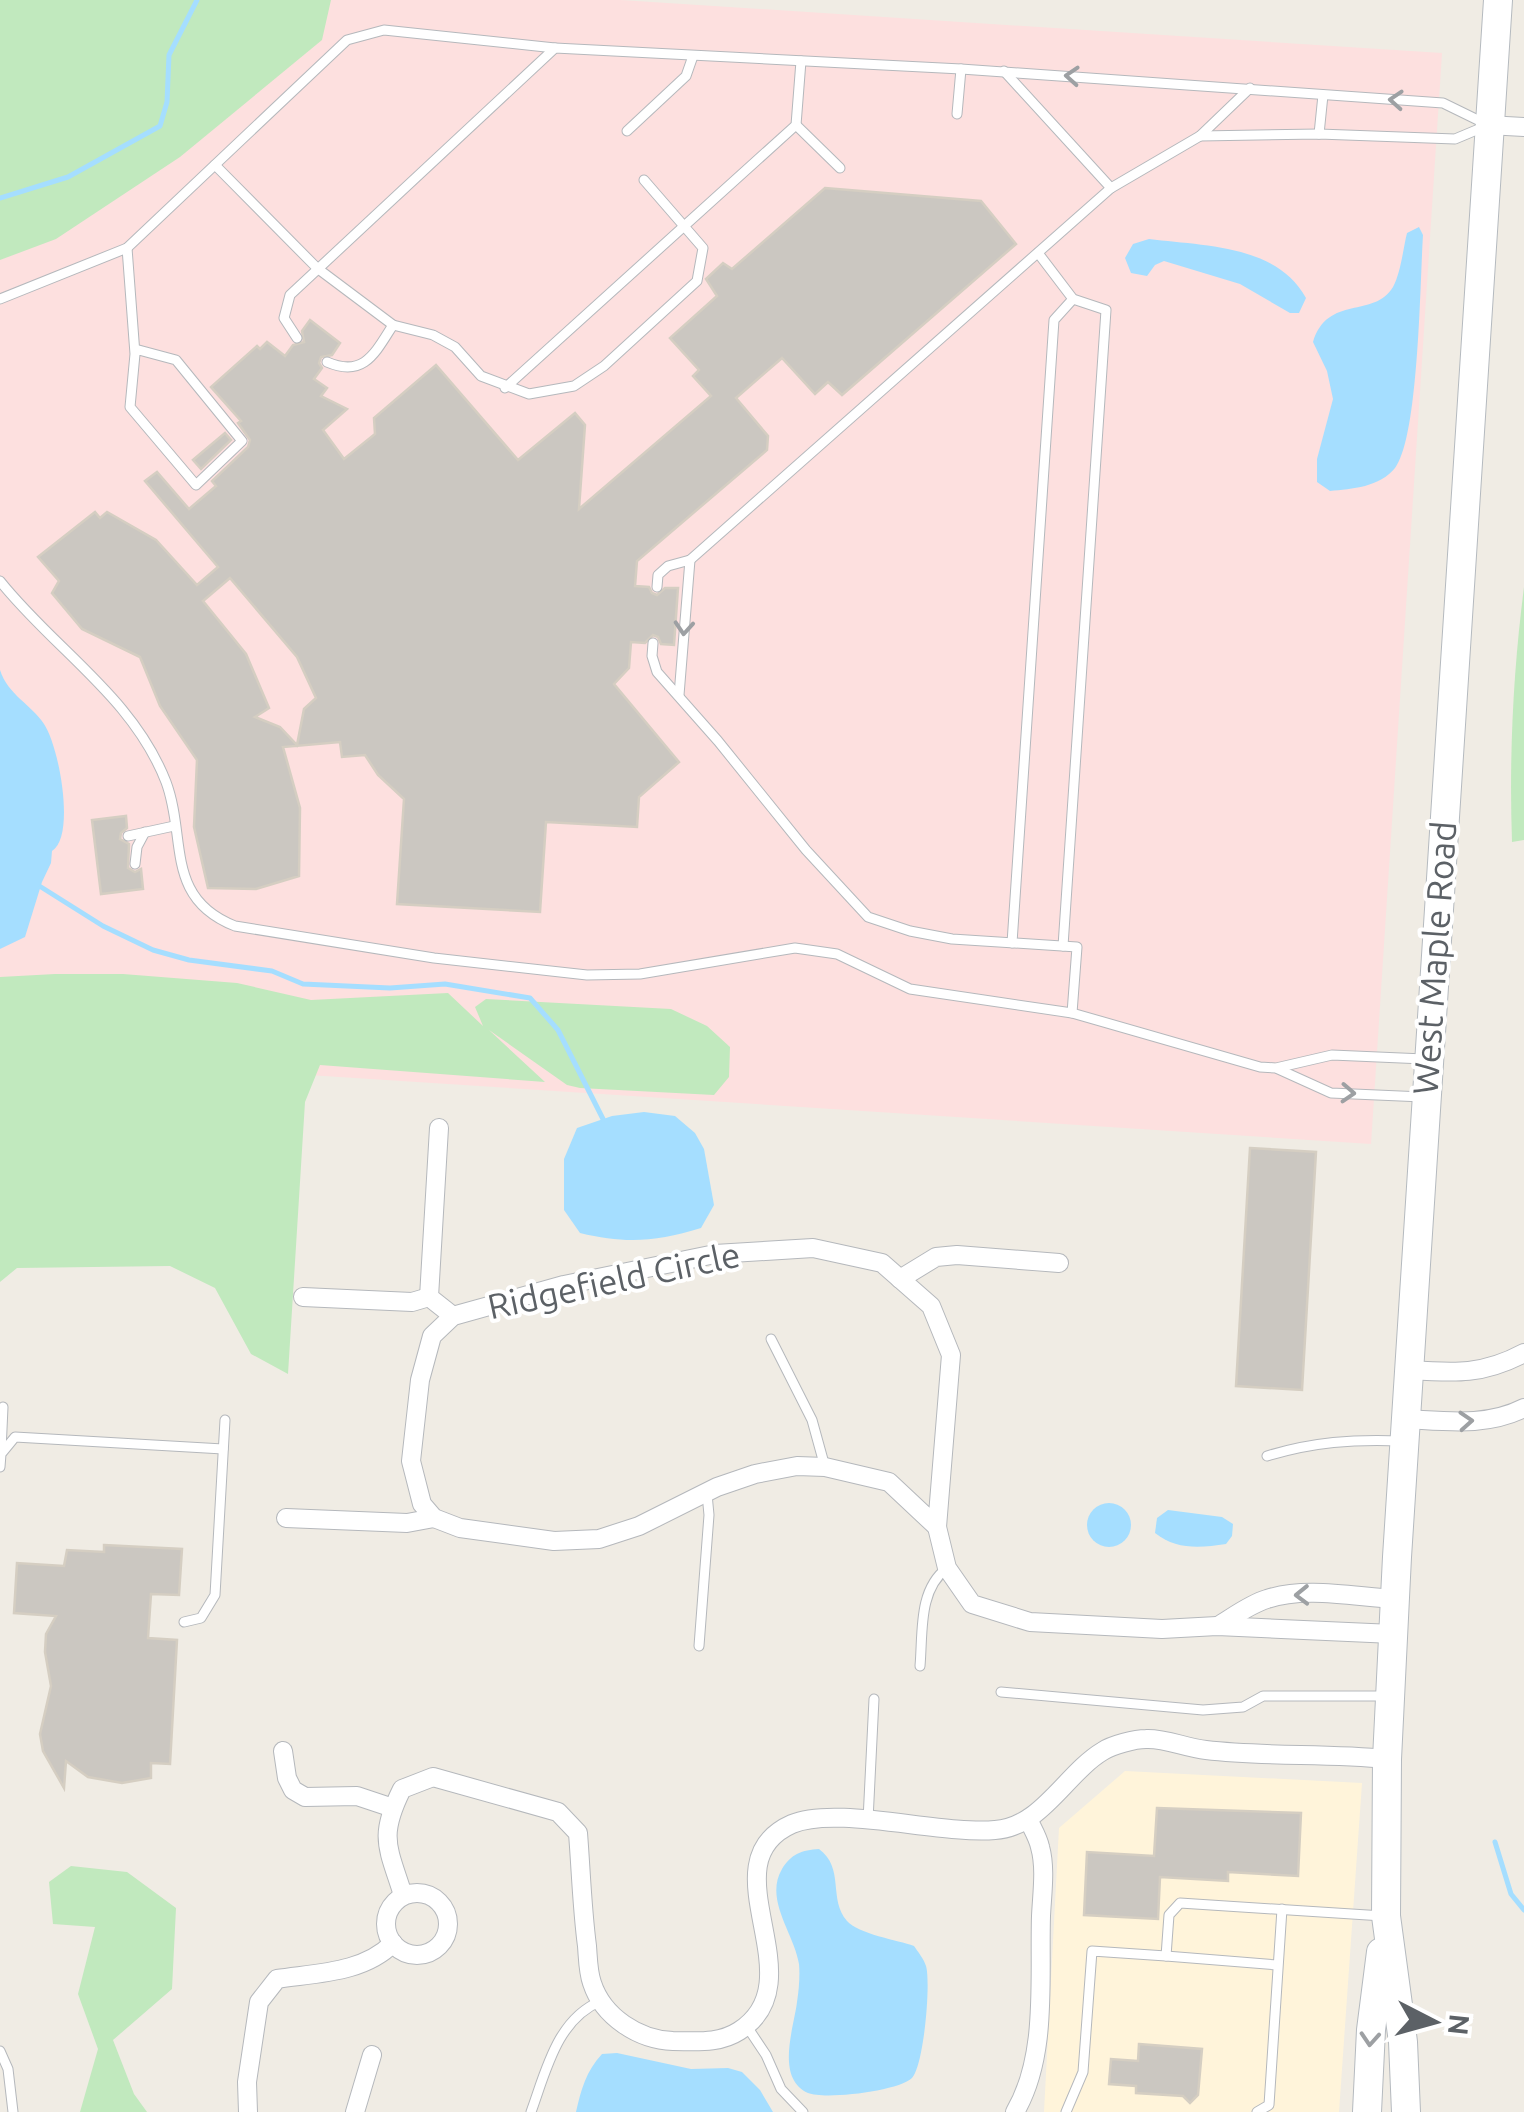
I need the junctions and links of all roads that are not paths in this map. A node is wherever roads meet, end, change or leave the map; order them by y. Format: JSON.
{"nodes":[{"id":1,"x":1498,"y":0,"type":"edge"},
{"id":2,"x":554,"y":48,"type":"junction"},
{"id":3,"x":693,"y":56,"type":"junction"},
{"id":4,"x":802,"y":61,"type":"junction"},
{"id":5,"x":961,"y":68,"type":"junction"},
{"id":6,"x":1004,"y":71,"type":"junction"},
{"id":7,"x":1250,"y":88,"type":"junction"},
{"id":8,"x":1324,"y":95,"type":"junction"},
{"id":9,"x":957,"y":114,"type":"dead end"},
{"id":10,"x":796,"y":125,"type":"junction"},
{"id":11,"x":1488,"y":125,"type":"junction"},
{"id":12,"x":1524,"y":127,"type":"edge"},
{"id":13,"x":626,"y":131,"type":"dead end"},
{"id":14,"x":1319,"y":134,"type":"junction"},
{"id":15,"x":1200,"y":136,"type":"junction"},
{"id":16,"x":215,"y":164,"type":"junction"},
{"id":17,"x":840,"y":168,"type":"dead end"},
{"id":18,"x":644,"y":180,"type":"dead end"},
{"id":19,"x":1111,"y":188,"type":"junction"},
{"id":20,"x":684,"y":225,"type":"junction"},
{"id":21,"x":127,"y":248,"type":"junction"},
{"id":22,"x":1038,"y":253,"type":"junction"},
{"id":23,"x":317,"y":268,"type":"junction"},
{"id":24,"x":0,"y":298,"type":"edge"},
{"id":25,"x":1073,"y":299,"type":"junction"},
{"id":26,"x":393,"y":325,"type":"junction"},
{"id":27,"x":297,"y":338,"type":"dead end"},
{"id":28,"x":135,"y":349,"type":"junction"},
{"id":29,"x":327,"y":362,"type":"dead end"},
{"id":30,"x":505,"y":388,"type":"junction"},
{"id":31,"x":690,"y":560,"type":"junction"},
{"id":32,"x":0,"y":581,"type":"edge"},
{"id":33,"x":658,"y":587,"type":"dead end"},
{"id":34,"x":653,"y":643,"type":"dead end"},
{"id":35,"x":679,"y":696,"type":"junction"},
{"id":36,"x":174,"y":826,"type":"junction"},
{"id":37,"x":145,"y":832,"type":"junction"},
{"id":38,"x":128,"y":836,"type":"dead end"},
{"id":39,"x":133,"y":860,"type":"dead end"},
{"id":40,"x":1012,"y":943,"type":"junction"},
{"id":41,"x":1063,"y":946,"type":"junction"},
{"id":42,"x":1072,"y":1013,"type":"junction"},
{"id":43,"x":1428,"y":1059,"type":"junction"},
{"id":44,"x":1276,"y":1068,"type":"junction"},
{"id":45,"x":1426,"y":1098,"type":"junction"},
{"id":46,"x":439,"y":1128,"type":"dead end"},
{"id":47,"x":1059,"y":1263,"type":"dead end"},
{"id":48,"x":900,"y":1279,"type":"junction"},
{"id":49,"x":303,"y":1297,"type":"dead end"},
{"id":50,"x":429,"y":1297,"type":"junction"},
{"id":51,"x":453,"y":1316,"type":"junction"},
{"id":52,"x":771,"y":1339,"type":"dead end"},
{"id":53,"x":1524,"y":1352,"type":"edge"},
{"id":54,"x":1410,"y":1370,"type":"junction"},
{"id":55,"x":3,"y":1406,"type":"dead end"},
{"id":56,"x":1524,"y":1408,"type":"edge"},
{"id":57,"x":225,"y":1420,"type":"dead end"},
{"id":58,"x":1405,"y":1430,"type":"junction"},
{"id":59,"x":223,"y":1448,"type":"junction"},
{"id":60,"x":0,"y":1454,"type":"edge"},
{"id":61,"x":1267,"y":1456,"type":"dead end"},
{"id":62,"x":0,"y":1467,"type":"edge"},
{"id":63,"x":825,"y":1467,"type":"junction"},
{"id":64,"x":706,"y":1491,"type":"junction"},
{"id":65,"x":286,"y":1518,"type":"dead end"},
{"id":66,"x":434,"y":1518,"type":"junction"},
{"id":67,"x":938,"y":1526,"type":"junction"},
{"id":68,"x":946,"y":1568,"type":"junction"},
{"id":69,"x":1394,"y":1599,"type":"junction"},
{"id":70,"x":184,"y":1622,"type":"dead end"},
{"id":71,"x":1217,"y":1626,"type":"junction"},
{"id":72,"x":1393,"y":1634,"type":"junction"},
{"id":73,"x":699,"y":1646,"type":"dead end"},
{"id":74,"x":920,"y":1666,"type":"dead end"},
{"id":75,"x":1001,"y":1692,"type":"dead end"},
{"id":76,"x":1390,"y":1697,"type":"junction"},
{"id":77,"x":874,"y":1699,"type":"dead end"},
{"id":78,"x":283,"y":1751,"type":"dead end"},
{"id":79,"x":1387,"y":1759,"type":"junction"},
{"id":80,"x":393,"y":1808,"type":"junction"},
{"id":81,"x":1028,"y":1819,"type":"junction"},
{"id":82,"x":868,"y":1820,"type":"junction"},
{"id":83,"x":403,"y":1896,"type":"junction"},
{"id":84,"x":1282,"y":1909,"type":"junction"},
{"id":85,"x":1386,"y":1916,"type":"junction"},
{"id":86,"x":393,"y":1944,"type":"junction"},
{"id":87,"x":1166,"y":1956,"type":"junction"},
{"id":88,"x":1277,"y":1965,"type":"junction"},
{"id":89,"x":601,"y":2001,"type":"junction"},
{"id":90,"x":746,"y":2024,"type":"junction"},
{"id":91,"x":0,"y":2050,"type":"edge"},
{"id":92,"x":372,"y":2055,"type":"dead end"},
{"id":93,"x":13,"y":2112,"type":"edge"},
{"id":94,"x":248,"y":2112,"type":"edge"},
{"id":95,"x":355,"y":2112,"type":"edge"},
{"id":96,"x":531,"y":2112,"type":"edge"},
{"id":97,"x":803,"y":2112,"type":"edge"},
{"id":98,"x":1015,"y":2112,"type":"edge"},
{"id":99,"x":1066,"y":2112,"type":"edge"},
{"id":100,"x":1257,"y":2112,"type":"edge"},
{"id":101,"x":1367,"y":2112,"type":"edge"},
{"id":102,"x":1406,"y":2112,"type":"edge"}],
"edges":[{"from":1,"to":11,"type":"main road","name":"West Maple Road"},
{"from":2,"to":3,"type":"lane"},
{"from":2,"to":16,"type":"lane"},
{"from":2,"to":23,"type":"lane"},
{"from":3,"to":4,"type":"lane"},
{"from":3,"to":13,"type":"lane"},
{"from":4,"to":5,"type":"lane"},
{"from":4,"to":10,"type":"lane"},
{"from":5,"to":6,"type":"lane"},
{"from":5,"to":9,"type":"lane"},
{"from":7,"to":6,"type":"lane","one_way":true},
{"from":6,"to":19,"type":"lane"},
{"from":7,"to":8,"type":"lane"},
{"from":7,"to":15,"type":"lane"},
{"from":11,"to":8,"type":"lane","one_way":true},
{"from":8,"to":14,"type":"lane"},
{"from":10,"to":17,"type":"lane"},
{"from":10,"to":20,"type":"lane"},
{"from":11,"to":12,"type":"street"},
{"from":11,"to":14,"type":"lane"},
{"from":11,"to":43,"type":"main road","name":"West Maple Road"},
{"from":14,"to":15,"type":"lane"},
{"from":15,"to":19,"type":"lane"},
{"from":16,"to":21,"type":"lane"},
{"from":16,"to":23,"type":"lane"},
{"from":18,"to":20,"type":"lane"},
{"from":19,"to":22,"type":"lane"},
{"from":20,"to":30,"type":"lane"},
{"from":20,"to":30,"type":"lane"},
{"from":21,"to":24,"type":"lane"},
{"from":21,"to":28,"type":"lane"},
{"from":22,"to":25,"type":"lane"},
{"from":22,"to":31,"type":"lane"},
{"from":23,"to":26,"type":"lane"},
{"from":23,"to":27,"type":"lane"},
{"from":25,"to":40,"type":"lane"},
{"from":25,"to":41,"type":"lane"},
{"from":26,"to":29,"type":"lane"},
{"from":26,"to":30,"type":"lane"},
{"from":28,"to":28,"type":"lane"},
{"from":31,"to":33,"type":"lane"},
{"from":31,"to":35,"type":"lane","one_way":true},
{"from":32,"to":36,"type":"lane"},
{"from":34,"to":35,"type":"lane"},
{"from":35,"to":40,"type":"lane"},
{"from":36,"to":37,"type":"lane"},
{"from":36,"to":42,"type":"lane"},
{"from":37,"to":38,"type":"lane"},
{"from":37,"to":39,"type":"lane"},
{"from":40,"to":41,"type":"lane"},
{"from":41,"to":42,"type":"lane"},
{"from":42,"to":44,"type":"lane"},
{"from":43,"to":44,"type":"lane"},
{"from":43,"to":45,"type":"main road","name":"West Maple Road"},
{"from":44,"to":45,"type":"lane","one_way":true},
{"from":45,"to":54,"type":"main road","name":"West Maple Road"},
{"from":46,"to":50,"type":"street"},
{"from":47,"to":48,"type":"street"},
{"from":48,"to":51,"type":"street","name":"Ridgefield Circle"},
{"from":48,"to":67,"type":"street","name":"Ridgefield Circle"},
{"from":49,"to":50,"type":"street"},
{"from":50,"to":51,"type":"street"},
{"from":51,"to":66,"type":"street","name":"Ridgefield Circle"},
{"from":52,"to":63,"type":"lane"},
{"from":53,"to":54,"type":"street"},
{"from":54,"to":58,"type":"main road","name":"West Maple Road"},
{"from":55,"to":60,"type":"lane"},
{"from":58,"to":56,"type":"street","one_way":true},
{"from":57,"to":59,"type":"lane"},
{"from":58,"to":61,"type":"lane"},
{"from":58,"to":69,"type":"main road","name":"West Maple Road"},
{"from":59,"to":60,"type":"lane"},
{"from":59,"to":70,"type":"lane"},
{"from":60,"to":62,"type":"lane"},
{"from":63,"to":64,"type":"street"},
{"from":63,"to":67,"type":"street"},
{"from":64,"to":66,"type":"street"},
{"from":64,"to":73,"type":"lane"},
{"from":65,"to":66,"type":"street"},
{"from":67,"to":68,"type":"street","name":"Ridgefield Circle"},
{"from":68,"to":71,"type":"street","name":"Ridgefield Circle"},
{"from":68,"to":74,"type":"lane"},
{"from":69,"to":71,"type":"street","name":"Ridgefield Circle","one_way":true},
{"from":69,"to":72,"type":"main road","name":"West Maple Road"},
{"from":71,"to":72,"type":"street","name":"Ridgefield Circle"},
{"from":72,"to":76,"type":"main road","name":"West Maple Road"},
{"from":75,"to":76,"type":"lane"},
{"from":76,"to":79,"type":"main road","name":"West Maple Road"},
{"from":77,"to":82,"type":"lane"},
{"from":78,"to":80,"type":"street"},
{"from":79,"to":81,"type":"street"},
{"from":79,"to":85,"type":"main road","name":"West Maple Road"},
{"from":80,"to":83,"type":"street"},
{"from":80,"to":89,"type":"street"},
{"from":81,"to":82,"type":"street"},
{"from":81,"to":98,"type":"street"},
{"from":82,"to":90,"type":"street"},
{"from":83,"to":86,"type":"street"},
{"from":83,"to":86,"type":"street"},
{"from":84,"to":85,"type":"lane"},
{"from":84,"to":87,"type":"lane"},
{"from":84,"to":88,"type":"lane"},
{"from":85,"to":101,"type":"main road","name":"West Maple Road","one_way":true},
{"from":85,"to":102,"type":"main road","name":"West Maple Road"},
{"from":86,"to":94,"type":"street"},
{"from":87,"to":88,"type":"lane"},
{"from":87,"to":99,"type":"lane"},
{"from":88,"to":100,"type":"lane"},
{"from":89,"to":90,"type":"street"},
{"from":89,"to":96,"type":"lane"},
{"from":90,"to":97,"type":"lane"},
{"from":91,"to":93,"type":"lane"},
{"from":92,"to":95,"type":"street"}]}
